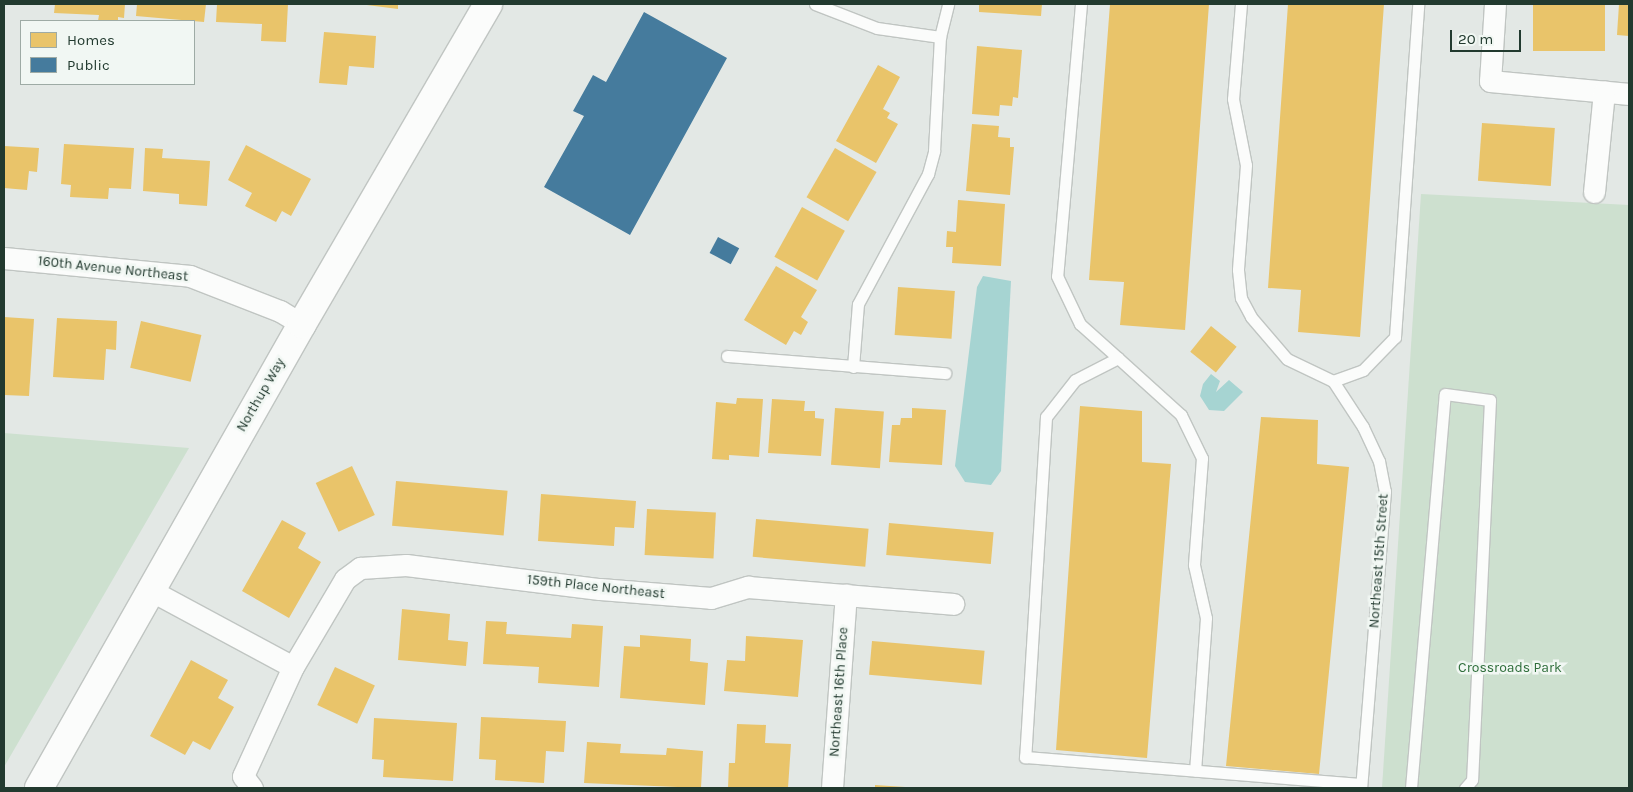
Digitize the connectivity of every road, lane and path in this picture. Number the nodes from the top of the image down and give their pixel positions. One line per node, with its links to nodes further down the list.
1 (488, 4): 13 (street, Northup Way)
2 (815, 4): 8 (lane)
3 (948, 4): 8 (lane)
4 (1081, 4): 15 (lane)
5 (1242, 4): 18 (lane)
6 (1418, 4): 18 (lane)
7 (1495, 4): 9 (street)
8 (940, 37): 16 (lane)
9 (1604, 91): 10 (street); 11 (street)
10 (1629, 94)
11 (1594, 192)
12 (4, 258): 13 (street, 160th Avenue Northeast)
13 (302, 324): 19 (street, Northup Way)
14 (727, 356): 16 (lane)
15 (1118, 358): 23 (lane); 23 (lane)
16 (853, 367): 17 (lane)
17 (944, 374)
18 (1334, 381): 24 (lane, Northeast 15th Street)
19 (150, 590): 22 (street); 25 (street, Northup Way)
20 (846, 595): 21 (street, 159th Place Northeast); 22 (street, 159th Place Northeast); 27 (street, Northeast 16th Place)
21 (952, 604)
22 (293, 667): 26 (street, 159th Place Northeast)
23 (1196, 771): 24 (lane)
24 (1361, 786)
25 (39, 788)
26 (252, 788)
27 (832, 788)
28 (1411, 788): 29 (lane)
29 (1465, 788)

